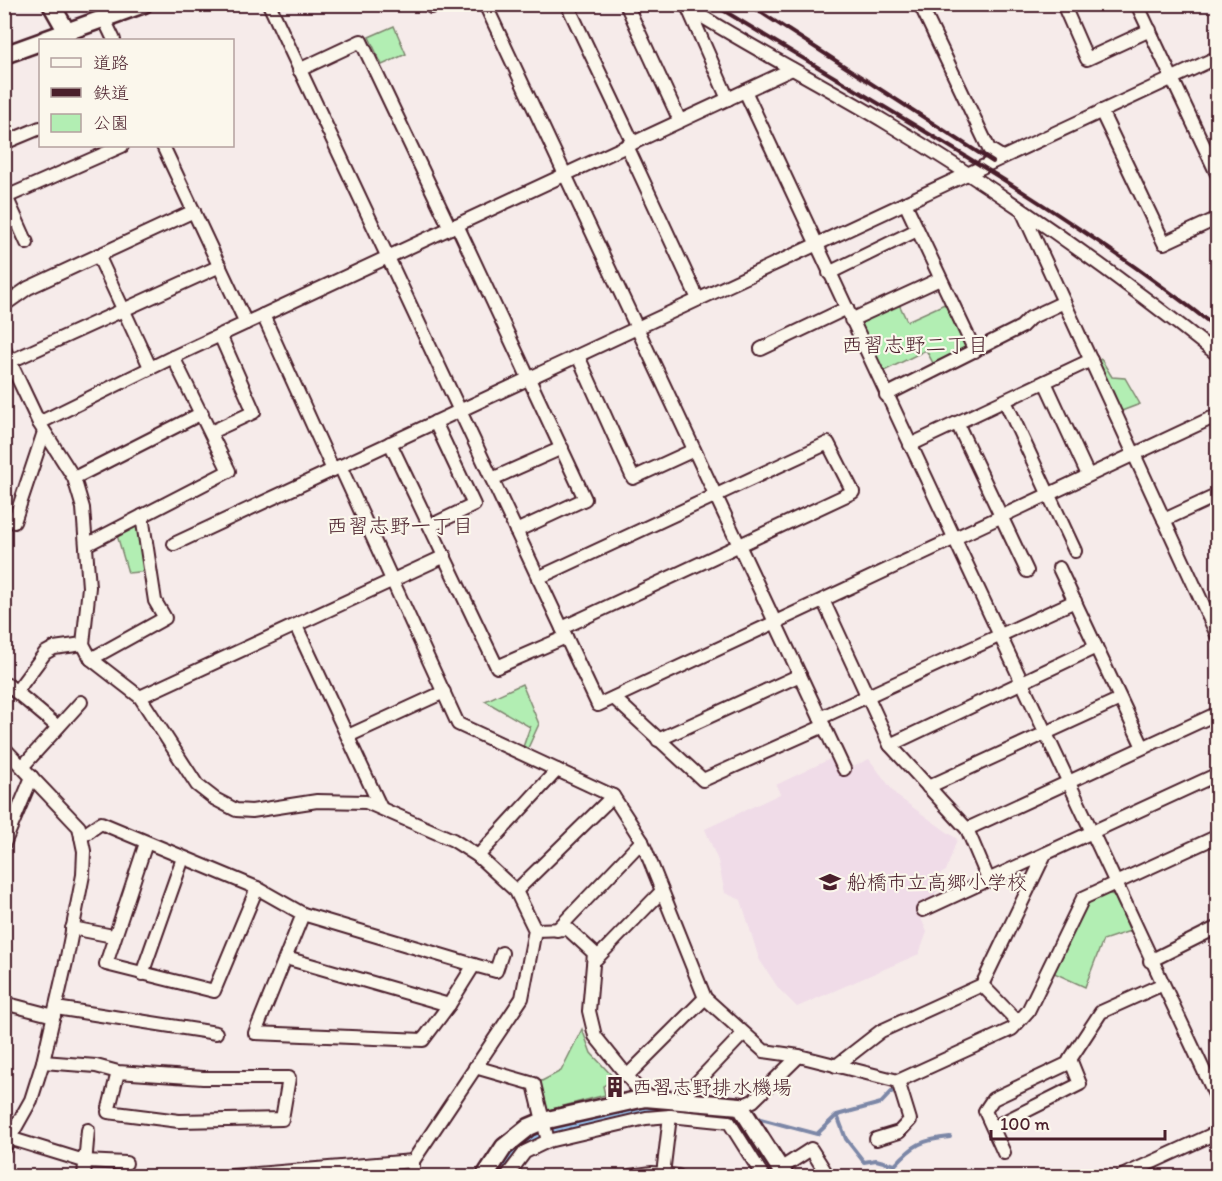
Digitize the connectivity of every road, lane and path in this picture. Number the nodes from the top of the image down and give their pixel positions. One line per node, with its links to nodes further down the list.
1 (51, 4): 13 (street)
2 (144, 4): 11 (street)
3 (269, 4): 20 (street)
4 (485, 4): 34 (street)
5 (567, 4): 28 (street)
6 (626, 4): 25 (street)
7 (920, 4): 32 (street)
8 (1063, 4): 12 (street)
9 (1137, 4): 12 (street)
10 (685, 6): 19 (street); 23 (street)
11 (106, 23): 13 (street); 15 (street)
12 (1149, 30): 21 (street)
13 (67, 32): 14 (street)
14 (48, 39)
15 (114, 39)
16 (39, 42): 17 (street)
17 (4, 55)
18 (1218, 57): 21 (street)
19 (792, 69): 22 (street); 33 (street)
20 (299, 70): 41 (street); 46 (street)
21 (1173, 78): 24 (street); 31 (street)
22 (746, 91): 23 (street); 44 (street)
23 (728, 99): 25 (street)
24 (1101, 111): 32 (street); 40 (street)
25 (680, 121): 28 (street)
26 (39, 128): 27 (street)
27 (4, 143)
28 (630, 144): 34 (street); 50 (street)
29 (120, 147): 36 (street)
30 (163, 147): 38 (street)
31 (1213, 154): 35 (street)
32 (1002, 157): 33 (street)
33 (967, 174): 37 (street); 39 (street)
34 (565, 175): 41 (street); 57 (street)
35 (1218, 176)
36 (5, 196): 43 (street)
37 (905, 203): 42 (street); 44 (street)
38 (194, 211): 45 (street); 47 (street)
39 (1024, 213): 51 (street); 62 (street)
40 (1218, 218)
41 (454, 226): 46 (street); 68 (street)
42 (917, 230): 48 (street); 49 (street)
43 (27, 243)
44 (816, 245): 48 (street); 50 (street)
45 (98, 255): 52 (street); 53 (street)
46 (388, 257): 55 (street); 72 (street)
47 (220, 266): 53 (street); 56 (street)
48 (829, 273): 54 (street)
49 (940, 279): 54 (street); 61 (street)
50 (698, 299): 57 (street)
51 (1064, 302): 61 (street); 65 (street)
52 (4, 305)
53 (123, 311): 66 (street); 67 (street)
54 (849, 314): 60 (street); 70 (street)
55 (263, 315): 56 (street); 84 (street)
56 (246, 323): 58 (street)
57 (637, 328): 63 (street); 82 (street)
58 (220, 335): 64 (street); 78 (street)
59 (4, 349): 66 (street)
60 (761, 349)
61 (975, 351): 70 (street)
62 (1218, 355)
63 (578, 356): 68 (street); 82 (street)
64 (173, 357): 67 (street); 73 (street)
65 (1091, 360): 69 (street); 83 (street)
66 (11, 361): 77 (street)
67 (150, 367): 77 (street)
68 (528, 379): 72 (street); 81 (street)
69 (1045, 382): 71 (street); 85 (street)
70 (886, 395): 80 (street)
71 (1005, 401): 76 (street); 88 (street)
72 (460, 411): 75 (street); 87 (street)
73 (202, 413): 78 (street); 86 (street)
74 (1218, 415): 83 (street)
75 (435, 422): 79 (street); 95 (street)
76 (957, 423): 80 (street); 92 (street)
77 (41, 428): 86 (street); 94 (street)
78 (211, 432): 91 (street)
79 (390, 443): 84 (street); 95 (street)
80 (910, 445): 97 (street)
81 (562, 448): 87 (street); 96 (street)
82 (694, 450): 89 (street)
83 (1134, 454): 85 (street); 93 (street)
84 (337, 468): 99 (street); 106 (street)
85 (1088, 475): 88 (street)
86 (74, 478): 98 (street)
87 (492, 480): 96 (street)
88 (1048, 494): 92 (street); 101 (street)
89 (716, 495): 100 (street); 100 (street); 105 (street)
90 (1218, 495): 93 (street)
91 (142, 516): 98 (street); 116 (street)
92 (1001, 516): 97 (street); 104 (street)
93 (1164, 520): 113 (street)
94 (14, 522)
95 (430, 526): 102 (street)
96 (516, 531): 105 (street)
97 (954, 538): 107 (street); 112 (street)
98 (86, 544): 114 (street)
99 (174, 544)
100 (739, 545): 109 (street); 111 (street)
101 (1075, 551)
102 (445, 556): 106 (street); 111 (street)
103 (1059, 568): 108 (street)
104 (1027, 571)
105 (538, 578): 111 (street)
106 (393, 581): 110 (street); 120 (street)
107 (823, 600): 109 (street); 121 (street)
108 (1075, 601): 112 (street); 115 (street)
109 (775, 622): 117 (street); 123 (street)
110 (296, 626): 122 (street); 130 (street)
111 (564, 632): 123 (street)
112 (1000, 635): 118 (street); 121 (street)
113 (1218, 637)
114 (83, 644): 116 (street); 119 (street)
115 (1096, 647): 118 (street); 124 (street)
116 (91, 659): 122 (street)
117 (800, 675): 127 (street); 131 (street)
118 (1022, 682): 129 (street); 132 (street)
119 (10, 691): 128 (street)
120 (444, 692): 130 (street); 137 (street)
121 (868, 696): 127 (street); 132 (street)
122 (140, 697): 143 (street)
123 (614, 698): 131 (street)
124 (1120, 699): 129 (street); 133 (street)
125 (81, 702): 128 (street)
126 (1218, 713): 133 (street)
127 (822, 722): 131 (street); 136 (street)
128 (58, 728): 135 (street)
129 (1046, 733): 140 (street); 141 (street)
130 (348, 736): 143 (street)
131 (658, 740)
132 (890, 745): 141 (street)
133 (1143, 747): 140 (street)
134 (4, 748): 135 (street)
135 (23, 766): 139 (street)
136 (844, 769)
137 (557, 770): 142 (street); 152 (street)
138 (1218, 774): 145 (street)
139 (32, 777): 147 (street); 150 (street)
140 (1069, 783): 144 (street); 145 (street)
141 (928, 787): 144 (street)
142 (613, 796): 148 (street); 157 (street)
143 (381, 806): 152 (street)
144 (967, 829): 154 (street)
145 (1092, 832): 151 (street); 155 (street)
146 (1218, 836): 155 (street)
147 (81, 837): 149 (street); 162 (street)
148 (642, 841): 158 (street); 164 (street)
149 (146, 843): 153 (street); 165 (street)
150 (4, 844)
151 (1045, 854): 154 (street); 172 (street)
152 (478, 856): 157 (street)
153 (183, 858): 156 (street); 171 (street)
154 (989, 881): 159 (street)
155 (1115, 884): 169 (street); 178 (street)
156 (257, 888): 160 (street); 171 (street)
157 (516, 891): 163 (street)
158 (662, 891): 168 (street); 174 (street)
159 (922, 910)
160 (303, 914): 167 (street); 170 (street)
161 (1218, 927): 169 (street)
162 (72, 928): 165 (street); 177 (street)
163 (534, 930): 164 (street); 185 (street)
164 (557, 930): 168 (street)
165 (113, 936): 171 (street)
166 (502, 953): 170 (street)
167 (286, 958): 176 (street); 176 (street)
168 (596, 959): 187 (street)
169 (1150, 961): 173 (street)
170 (474, 965): 176 (street)
171 (142, 974)
172 (982, 985): 178 (street); 184 (street)
173 (1161, 985): 182 (street); 191 (street)
174 (705, 998): 180 (street); 187 (street)
175 (4, 1003): 177 (street)
176 (449, 1005)
177 (55, 1012): 179 (street); 183 (street)
178 (1018, 1022): 188 (street)
179 (216, 1033)
180 (743, 1034): 181 (street); 190 (street)
181 (799, 1056): 184 (street); 192 (street)
182 (1070, 1059): 194 (street); 194 (street)
183 (43, 1062): 186 (street); 199 (street)
184 (836, 1066): 188 (street)
185 (476, 1067): 196 (street); 202 (street)
186 (118, 1072): 186 (street)
187 (627, 1076): 189 (street)
188 (898, 1081): 198 (street)
189 (645, 1098): 190 (street); 196 (street)
190 (681, 1099): 192 (street)
191 (1218, 1101)
192 (740, 1106): 205 (street)
193 (670, 1116): 196 (street); 207 (street); 215 (street)
194 (994, 1127): 200 (street)
195 (88, 1130): 201 (street)
196 (545, 1131): 211 (street); 212 (street)
197 (1218, 1132): 217 (street)
198 (876, 1138)
199 (7, 1143): 201 (street)
200 (1004, 1153)
201 (84, 1161): 203 (street); 208 (street)
202 (413, 1161): 204 (street); 210 (street)
203 (126, 1163)
204 (351, 1172): 206 (street)
205 (782, 1173): 216 (street)
206 (290, 1174): 209 (street)
207 (663, 1174): 213 (street); 214 (street)
208 (84, 1176)
209 (232, 1176)
210 (413, 1176)
211 (485, 1176)
212 (507, 1176)
213 (630, 1176)
214 (678, 1176)
215 (763, 1176)
216 (828, 1176)
217 (1122, 1176)

